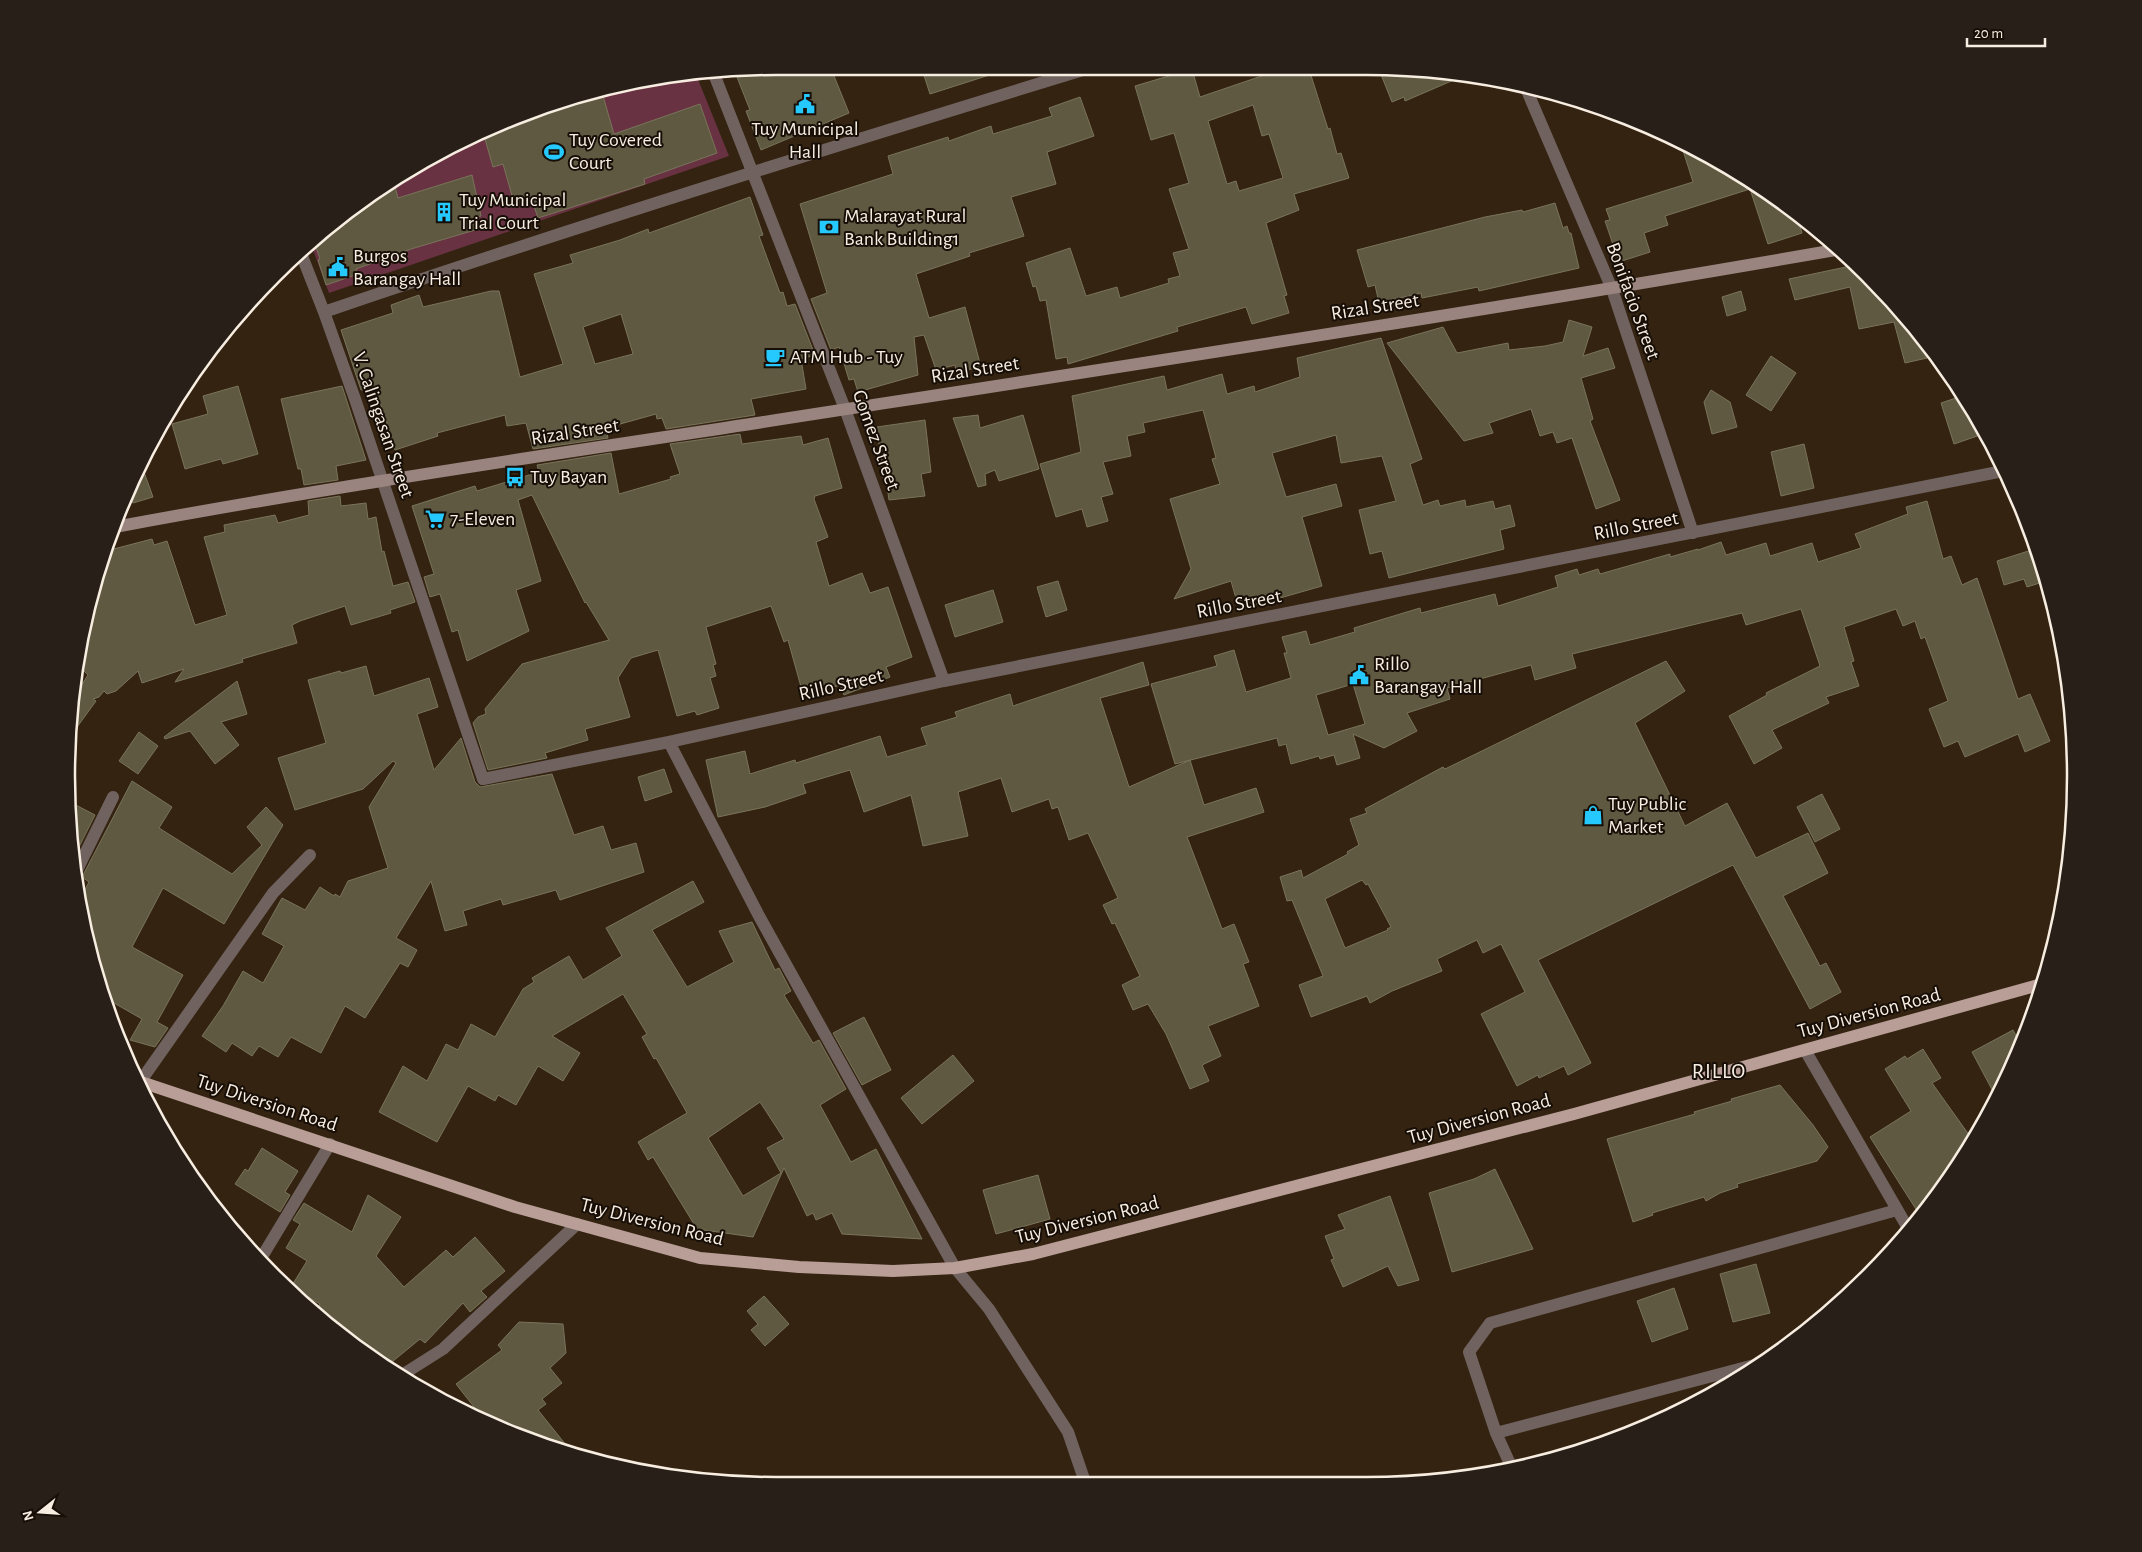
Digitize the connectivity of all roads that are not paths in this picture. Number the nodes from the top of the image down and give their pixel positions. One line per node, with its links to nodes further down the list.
1 (1067, 75): 4 (street)
2 (716, 78): 4 (street, Gomez Street)
3 (1529, 94): 7 (street, Bonifacio Street)
4 (753, 171): 8 (street); 9 (street, Gomez Street)
5 (1830, 251): 7 (main road, Rizal Street)
6 (303, 259): 8 (street, V. Calingasan Street)
7 (1612, 289): 9 (main road, Rizal Street); 13 (street, Bonifacio Street)
8 (324, 312): 11 (street, V. Calingasan Street)
9 (845, 409): 11 (main road, Rizal Street); 14 (street, Gomez Street)
10 (1998, 472): 13 (street, Rillo Street)
11 (383, 480): 12 (main road, Rizal Street); 16 (street, V. Calingasan Street)
12 (121, 526)
13 (1693, 533): 14 (street, Rillo Street)
14 (944, 681): 15 (street, Rillo Street)
15 (669, 742): 16 (street, Rillo Street); 29 (street)
16 (483, 779)
17 (113, 797): 19 (street)
18 (310, 855): 22 (street)
19 (81, 863)
20 (2034, 986): 21 (main road, Tuy Diversion Road)
21 (1805, 1050): 25 (street); 29 (main road, Tuy Diversion Road)
22 (143, 1077)
23 (146, 1084): 24 (main road, Tuy Diversion Road)
24 (330, 1144): 27 (main road, Tuy Diversion Road); 28 (street)
25 (1897, 1210): 26 (street); 32 (street)
26 (1905, 1223)
27 (577, 1224): 29 (main road, Tuy Diversion Road); 31 (street)
28 (264, 1254)
29 (955, 1268): 34 (street)
30 (1739, 1369): 32 (street)
31 (407, 1372)
32 (1496, 1433): 33 (street)
33 (1509, 1462)
34 (1083, 1477)

